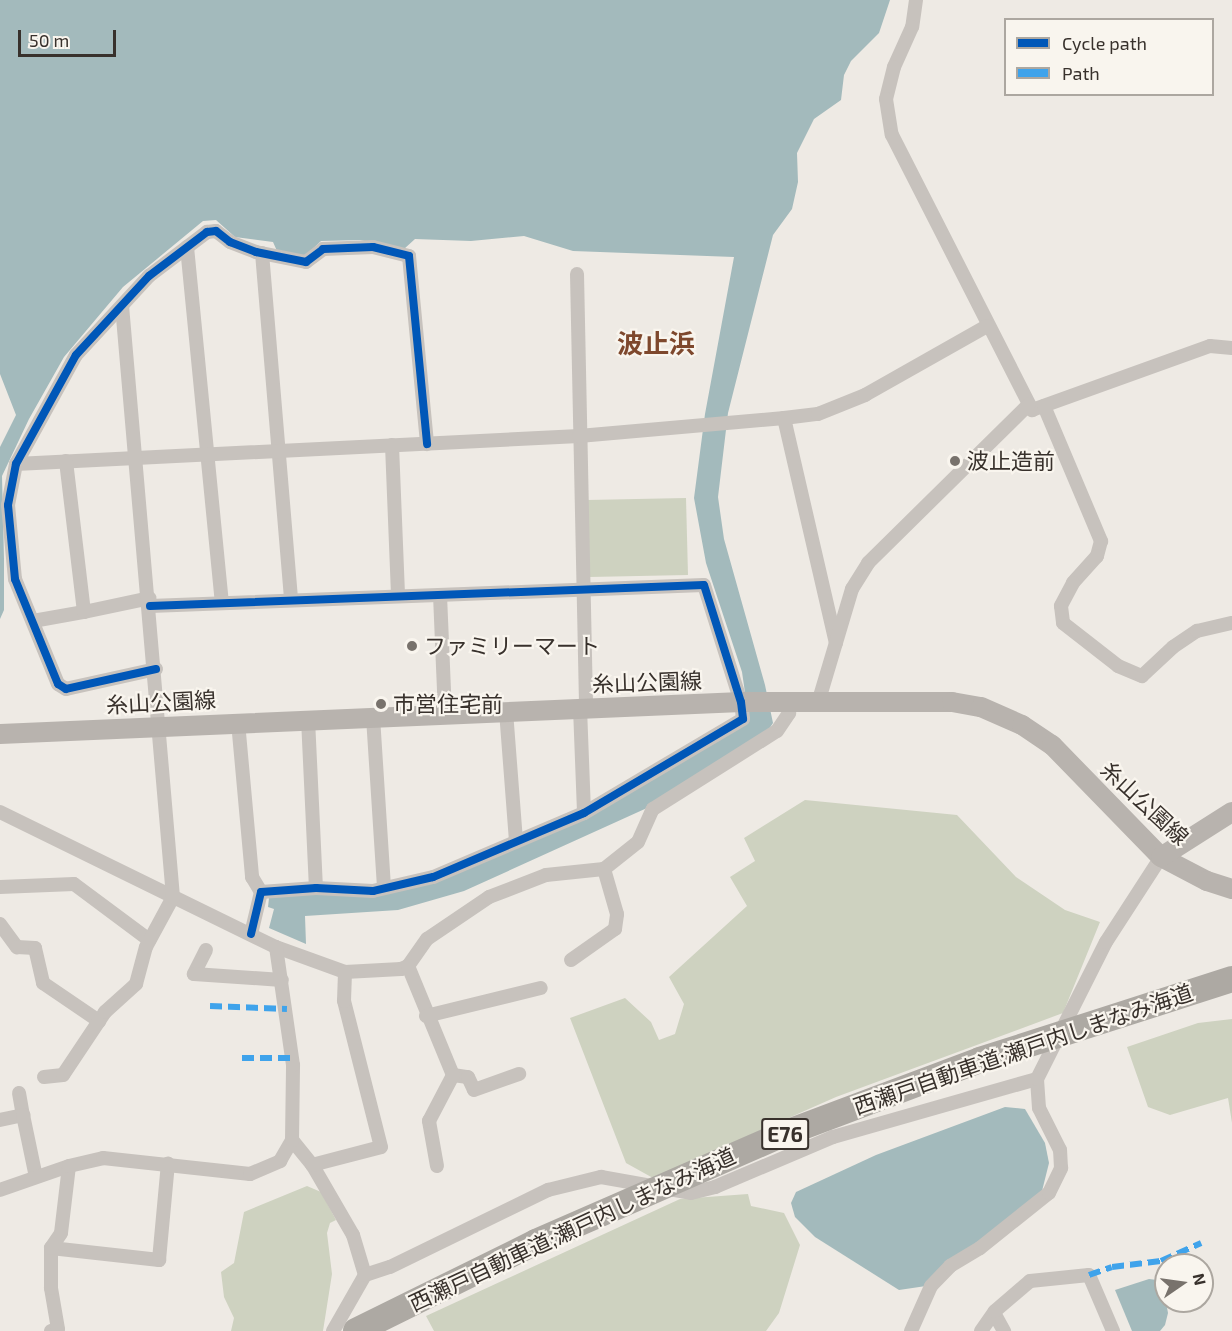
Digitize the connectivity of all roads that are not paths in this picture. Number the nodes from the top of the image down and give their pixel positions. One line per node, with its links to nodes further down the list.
1 (915, 0): 6 (street)
2 (187, 247): 3 (street); 5 (street); 15 (street)
3 (262, 253): 12 (street); 14 (street)
4 (577, 274): 11 (street)
5 (122, 306): 16 (street); 18 (street)
6 (987, 326): 8 (street); 10 (street)
7 (1232, 348): 9 (street)
8 (1029, 404): 9 (street); 30 (street)
9 (1044, 406): 29 (street)
10 (784, 418): 11 (street); 30 (street)
11 (579, 436): 12 (street); 21 (street)
12 (427, 444): 13 (street)
13 (392, 445): 14 (street); 23 (street)
14 (279, 449): 15 (street); 24 (street)
15 (207, 454): 16 (street); 26 (street)
16 (136, 459): 17 (street); 25 (street)
17 (66, 461): 18 (street); 27 (street)
18 (16, 464): 20 (street)
19 (0, 579): 20 (street)
20 (15, 579): 28 (street)
21 (583, 591): 22 (street); 32 (street); 35 (street)
22 (440, 595): 23 (street); 37 (street)
23 (398, 596): 24 (street)
24 (291, 598): 26 (street)
25 (150, 602): 26 (street); 27 (street); 31 (street)
26 (222, 602)
27 (84, 612): 28 (street)
28 (33, 621): 31 (street)
29 (1232, 623)
30 (836, 643): 33 (street)
31 (156, 669): 41 (street)
32 (741, 702): 34 (main road, 糸山公園線); 35 (main road, 糸山公園線); 45 (street)
33 (818, 703): 34 (main road, 糸山公園線); 47 (main road, 糸山公園線)
34 (789, 704): 48 (street)
35 (583, 708): 36 (main road, 糸山公園線); 45 (street)
36 (506, 711): 37 (main road, 糸山公園線); 46 (street)
37 (445, 714): 38 (main road, 糸山公園線)
38 (373, 717): 39 (main road, 糸山公園線); 51 (street)
39 (308, 719): 40 (main road, 糸山公園線); 50 (street)
40 (238, 722): 41 (main road, 糸山公園線); 53 (street)
41 (161, 726): 42 (main road, 糸山公園線); 54 (street)
42 (0, 734)
43 (0, 812): 54 (street)
44 (1232, 812): 47 (main road)
45 (584, 813): 46 (street)
46 (516, 842): 51 (street)
47 (1161, 857): 52 (main road, 糸山公園線); 71 (street)
48 (604, 869): 60 (street); 61 (street)
49 (0, 887): 57 (street)
50 (316, 888): 51 (street); 53 (street)
51 (384, 888)
52 (1232, 889)
53 (261, 892): 56 (street)
54 (173, 897): 56 (street); 57 (street)
55 (0, 924): 67 (street)
56 (251, 934): 58 (street)
57 (149, 940): 67 (street)
58 (276, 947): 62 (street); 64 (street)
59 (206, 950): 64 (street)
60 (571, 960)
61 (408, 966): 62 (street); 66 (street)
62 (345, 972): 77 (street)
63 (1232, 979): 87 (highway, 西瀬戸自動車道;瀬戸内しまなみ海道 / E76, bridge)
64 (282, 980): 75 (street)
65 (541, 988): 66 (street)
66 (426, 1016): 69 (street)
67 (99, 1021): 70 (street)
68 (519, 1074): 69 (street)
69 (453, 1075): 79 (street)
70 (44, 1077)
71 (1037, 1079): 83 (street); 88 (street)
72 (19, 1093): 73 (street)
73 (23, 1115): 74 (street); 80 (street)
74 (0, 1120)
75 (292, 1140): 76 (street); 77 (street)
76 (168, 1163): 78 (street); 82 (street)
77 (312, 1164): 83 (street)
78 (69, 1166): 80 (street); 82 (street)
79 (437, 1166)
80 (36, 1177): 81 (street)
81 (0, 1190)
82 (51, 1248): 85 (street)
83 (365, 1275): 86 (street)
84 (994, 1313): 89 (street); 90 (street); 91 (street)
85 (51, 1331)
86 (333, 1331)
87 (356, 1331)
88 (911, 1331)
89 (981, 1331)
90 (1004, 1331)
91 (1113, 1331)

